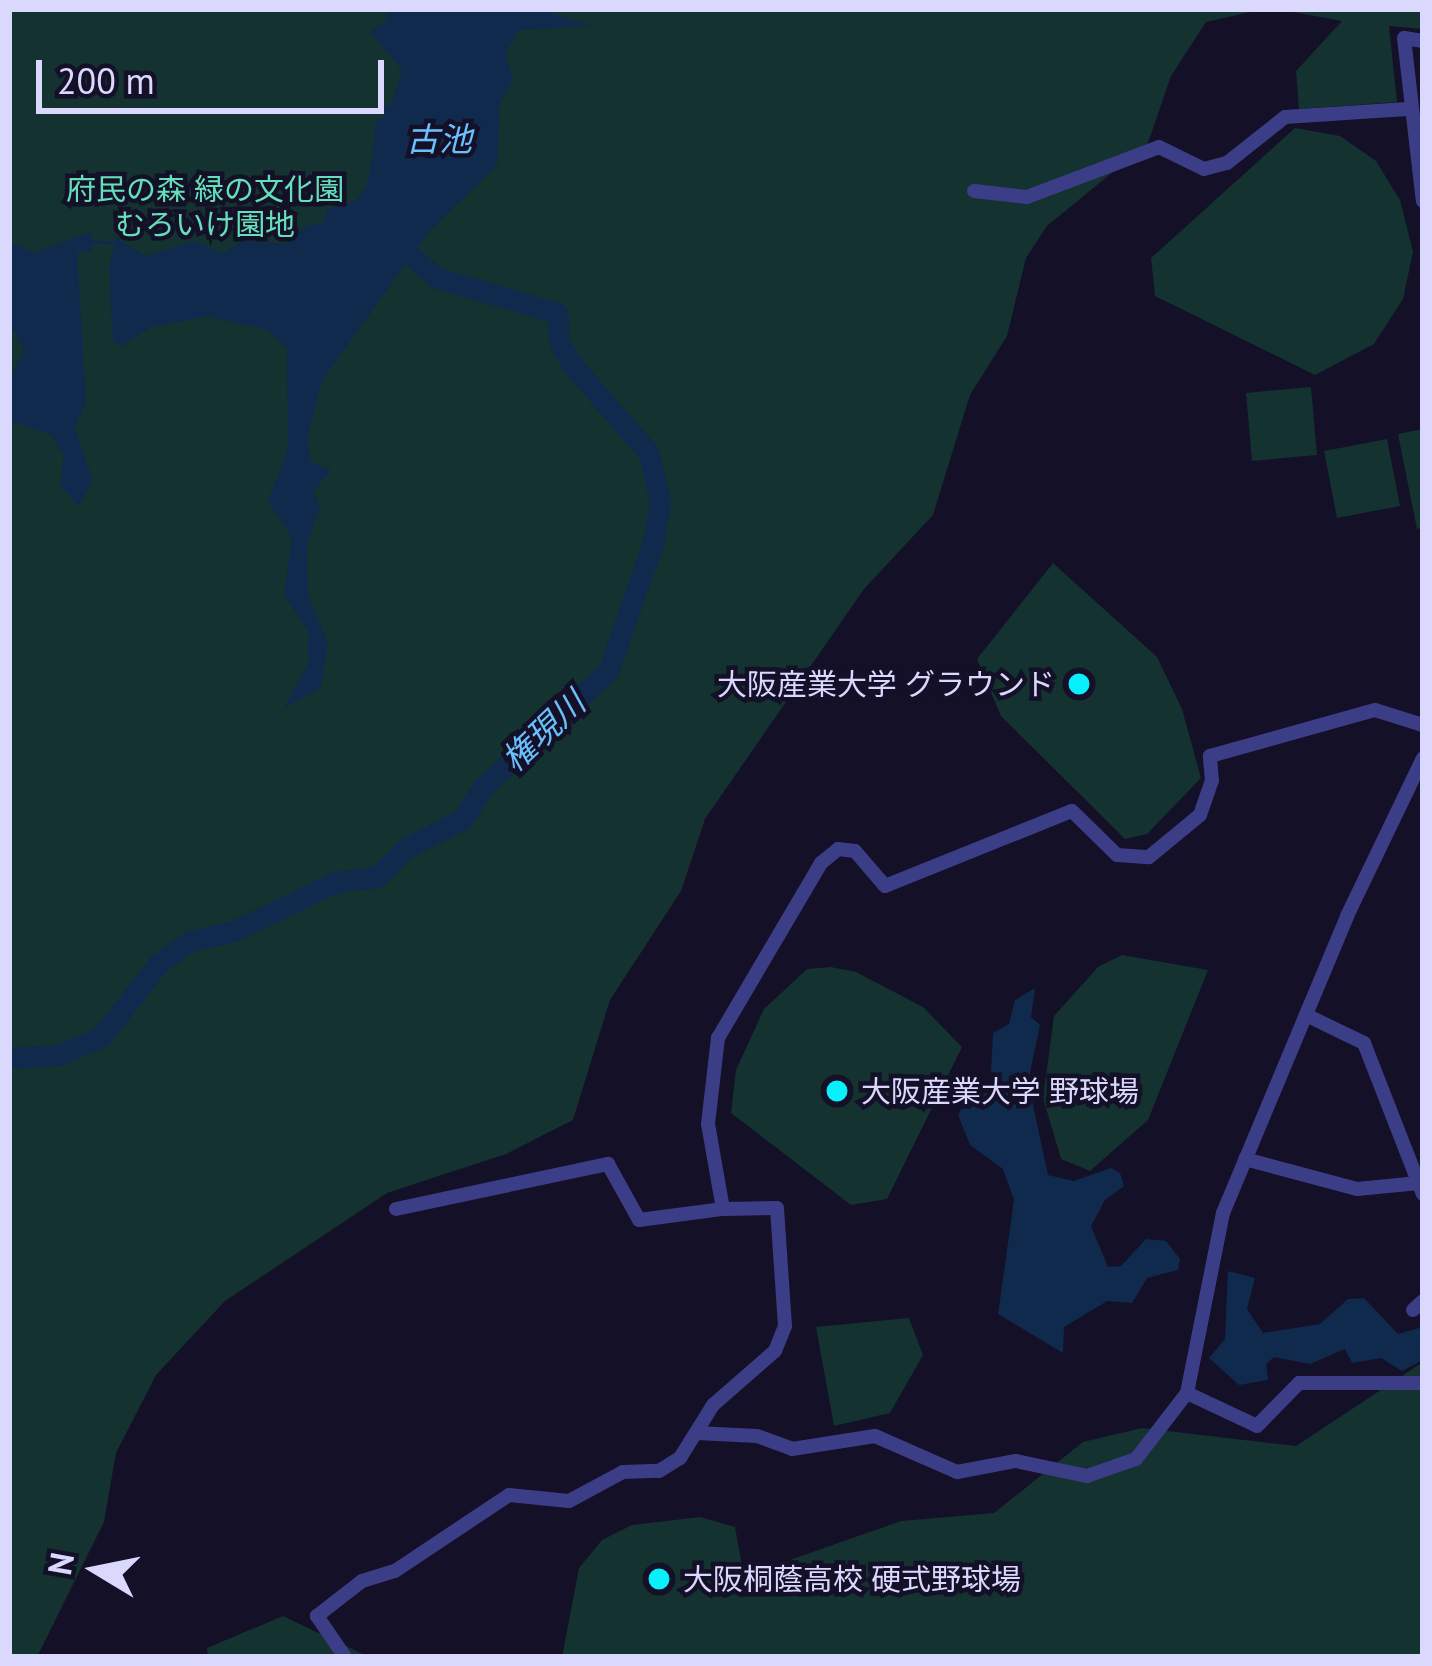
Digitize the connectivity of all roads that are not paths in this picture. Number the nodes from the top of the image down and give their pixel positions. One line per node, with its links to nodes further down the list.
1 (1423, 41): 2 (street)
2 (1407, 109): 3 (street); 4 (street)
3 (974, 191)
4 (1423, 201)
5 (1423, 725): 11 (street)
6 (1423, 758): 7 (street)
7 (1306, 1015): 8 (street); 9 (street)
8 (1245, 1159): 9 (street); 13 (street)
9 (1421, 1189)
10 (396, 1208): 11 (street)
11 (723, 1209): 14 (street)
12 (1423, 1383): 13 (street)
13 (1187, 1393): 14 (street)
14 (696, 1433): 15 (street)
15 (345, 1657)

